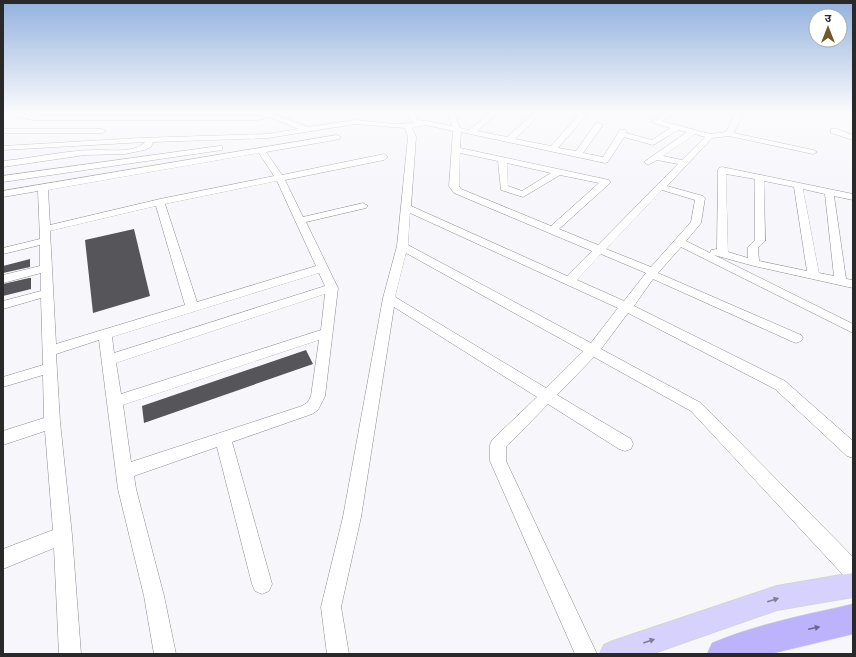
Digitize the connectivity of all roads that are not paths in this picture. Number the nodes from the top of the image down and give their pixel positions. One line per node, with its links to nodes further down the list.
1 (100, 143): 14 (street)
2 (148, 143): 25 (street)
3 (236, 143): 29 (street)
4 (304, 143): 16 (street)
5 (412, 143): 38 (street)
6 (456, 143): 17 (street)
7 (522, 143): 15 (street)
8 (559, 143): 15 (street)
9 (586, 143): 19 (street)
10 (616, 143): 19 (street)
11 (677, 143): 21 (street)
12 (704, 143): 24 (street)
13 (769, 143): 18 (street)
14 (3, 148)
15 (553, 149): 19 (street)
16 (261, 150): 27 (street); 32 (street)
17 (456, 150): 22 (street); 40 (street)
18 (813, 152)
19 (578, 154)
20 (384, 157): 27 (street)
21 (656, 157): 23 (street); 24 (street)
22 (502, 160): 26 (street); 26 (street)
23 (648, 162)
24 (684, 163): 31 (street)
25 (3, 164)
26 (559, 172): 40 (street)
27 (279, 177): 36 (street); 39 (street)
28 (759, 178): 30 (street); 46 (street); 47 (street)
29 (3, 179)
30 (798, 186): 33 (street); 51 (street)
31 (661, 187): 42 (street); 44 (street)
32 (43, 188): 34 (street); 41 (street)
33 (829, 192): 35 (street); 54 (street)
34 (3, 194)
35 (853, 197)
36 (160, 202): 41 (street); 60 (street)
37 (363, 206): 39 (street)
38 (406, 207): 43 (street); 53 (street)
39 (301, 220): 49 (street)
40 (551, 231): 44 (street)
41 (45, 235): 45 (street); 48 (street)
42 (679, 242): 46 (street); 50 (street); 62 (street)
43 (402, 246): 58 (street); 66 (street)
44 (600, 250): 50 (street); 53 (street)
45 (3, 251)
46 (723, 255): 47 (street)
47 (754, 263): 51 (street)
48 (46, 268): 52 (street); 57 (street)
49 (322, 268): 56 (street); 60 (street)
50 (652, 273): 61 (street); 65 (street)
51 (814, 276): 54 (street)
52 (3, 279)
53 (569, 281): 61 (street)
54 (841, 282): 55 (street)
55 (853, 284)
56 (332, 288): 63 (street); 68 (street)
57 (47, 293): 59 (street); 67 (street)
58 (389, 298): 71 (street); 87 (street)
59 (3, 305)
60 (192, 307): 64 (street)
61 (626, 307): 66 (street); 77 (street)
62 (853, 329)
63 (327, 333): 72 (street); 75 (street)
64 (105, 335): 67 (street); 68 (street)
65 (796, 338)
66 (593, 350): 71 (street); 81 (street)
67 (49, 351): 69 (street)
68 (109, 360): 72 (street)
69 (50, 368): 70 (street); 73 (street)
70 (3, 382)
71 (547, 395): 76 (street); 88 (street)
72 (115, 402): 78 (street)
73 (52, 422): 74 (street); 79 (street)
74 (3, 438)
75 (223, 439): 78 (street); 82 (street)
76 (625, 444)
77 (853, 452)
78 (124, 472): 86 (street)
79 (62, 535): 80 (street); 85 (street)
80 (3, 559)
81 (853, 571)
82 (262, 584)
83 (853, 585): 89 (main road, one-way to 83)
84 (853, 620): 90 (highway, one-way to 84)
85 (70, 654)
86 (165, 654)
87 (338, 654)
88 (586, 654)
89 (613, 654)
90 (723, 654)

